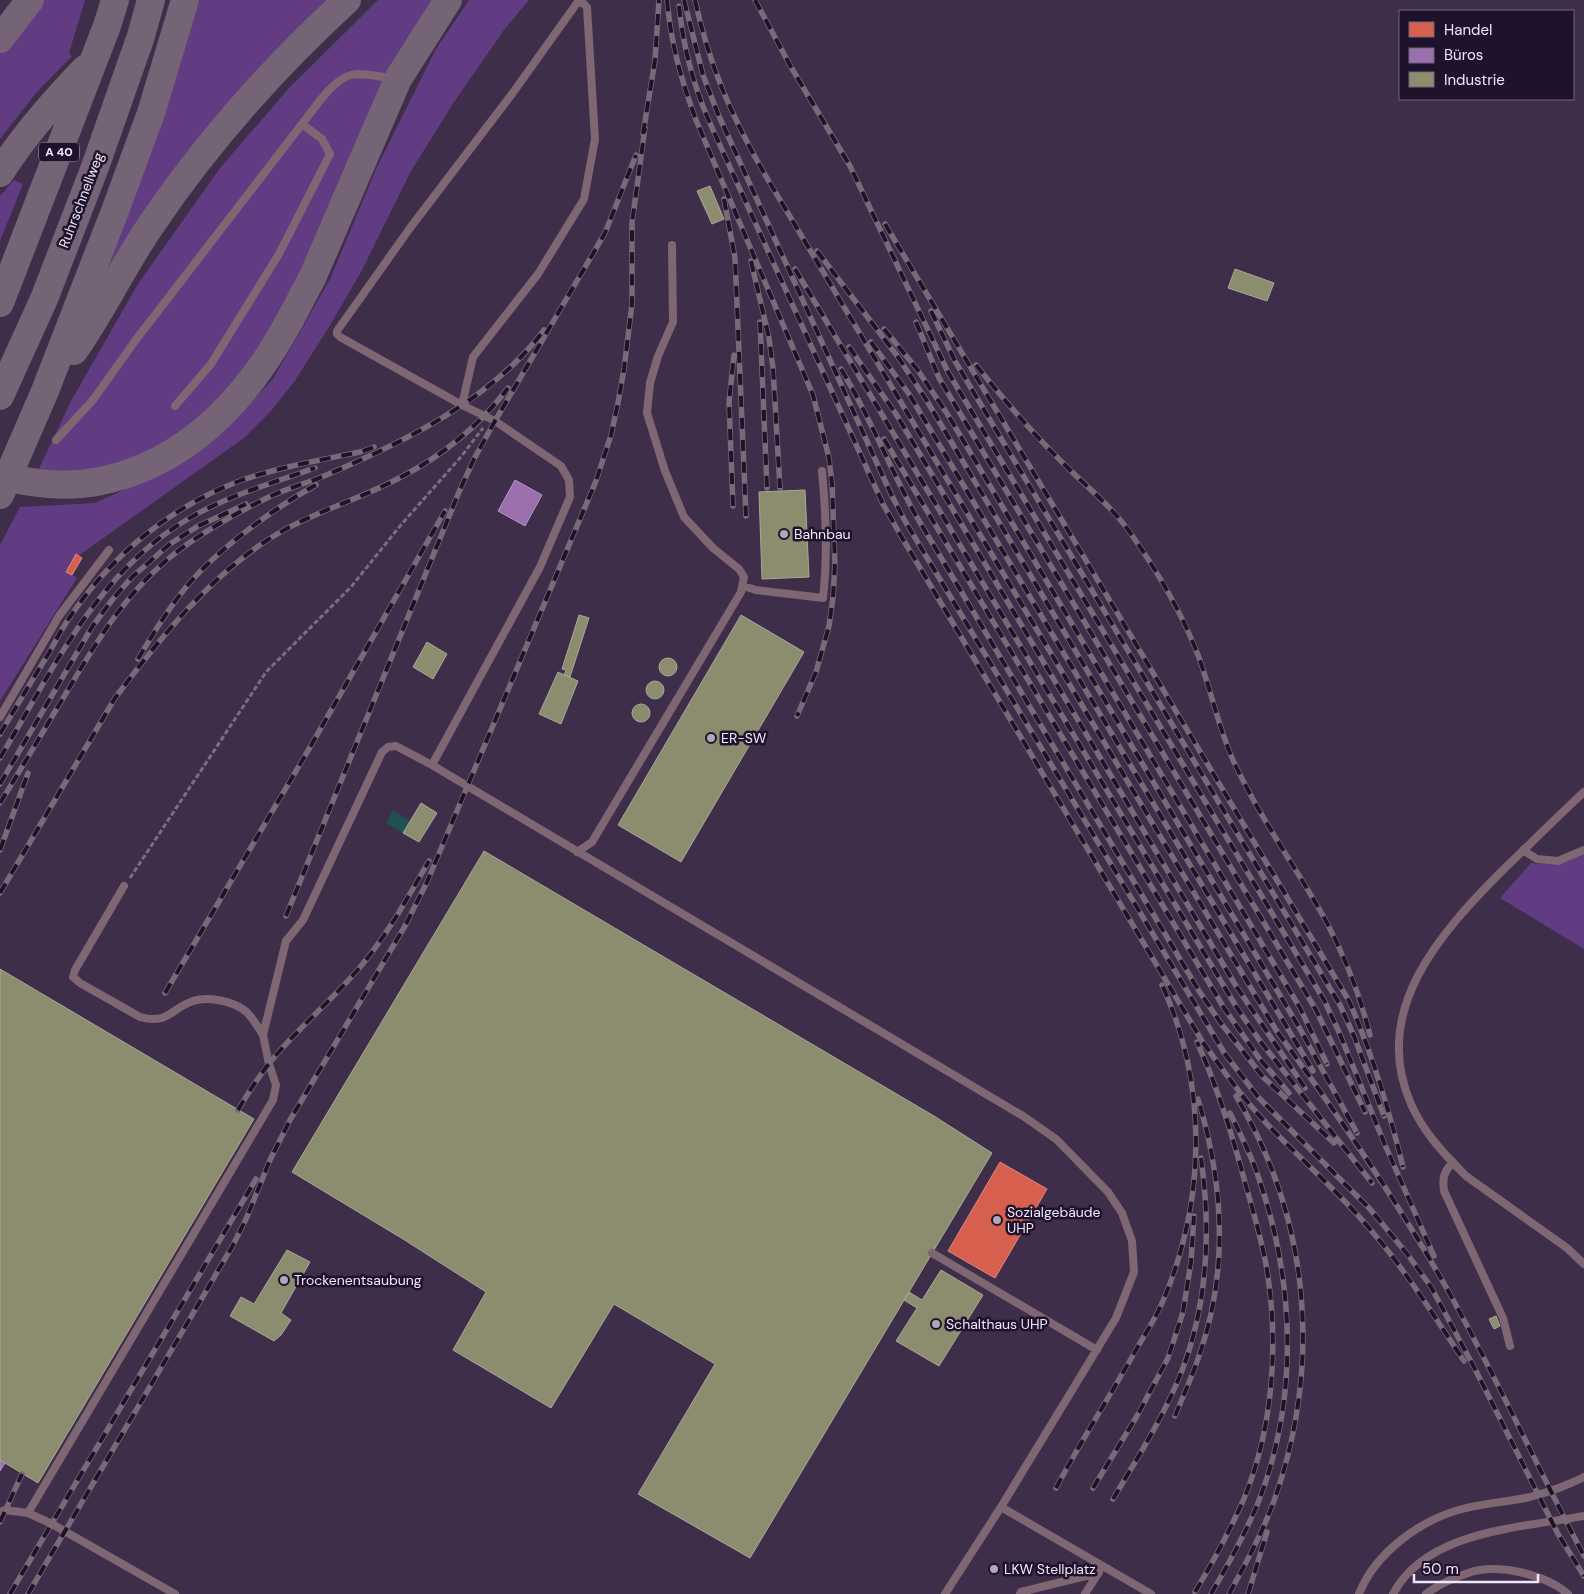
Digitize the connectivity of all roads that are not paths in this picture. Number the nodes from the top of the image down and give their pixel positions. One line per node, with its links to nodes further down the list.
1 (30, 0): 8 (highway)
2 (115, 0): 13 (highway, A 40)
3 (151, 0): 15 (highway, Ruhrschnellweg / A 40)
4 (166, 0): 11 (highway)
5 (185, 0): 14 (highway)
6 (347, 0): 14 (highway)
7 (448, 0): 9 (highway)
8 (0, 39)
9 (398, 79): 10 (lane); 20 (highway)
10 (302, 124): 16 (lane); 18 (lane)
11 (0, 172)
12 (672, 245): 23 (lane)
13 (0, 303)
14 (46, 391): 21 (highway)
15 (0, 396)
16 (175, 406)
17 (462, 406): 17 (lane); 25 (lane)
18 (56, 440)
19 (822, 470): 23 (lane)
20 (0, 475)
21 (0, 495)
22 (108, 550): 24 (lane)
23 (743, 586): 29 (lane)
24 (0, 717)
25 (432, 765): 29 (lane); 31 (lane)
26 (1584, 792): 27 (lane)
27 (1523, 850): 28 (lane); 32 (lane)
28 (1584, 850)
29 (577, 852): 36 (lane)
30 (124, 886): 31 (lane)
31 (263, 1035): 40 (lane)
32 (1452, 1162): 34 (lane); 35 (lane)
33 (932, 1253): 36 (lane)
34 (1584, 1264)
35 (1510, 1346)
36 (1096, 1350): 38 (lane)
37 (1584, 1477): 49 (lane)
38 (1001, 1507): 42 (lane); 45 (lane)
39 (0, 1512): 40 (lane)
40 (28, 1513): 44 (lane)
41 (1584, 1516): 50 (lane)
42 (1101, 1570): 46 (lane); 47 (lane); 48 (lane)
43 (1438, 1586): 51 (lane); 52 (lane); 53 (lane)
44 (175, 1594)
45 (945, 1594)
46 (1020, 1594)
47 (1085, 1594)
48 (1151, 1594)
49 (1359, 1594)
50 (1393, 1594)
51 (1426, 1594)
52 (1431, 1594)
53 (1568, 1594)

